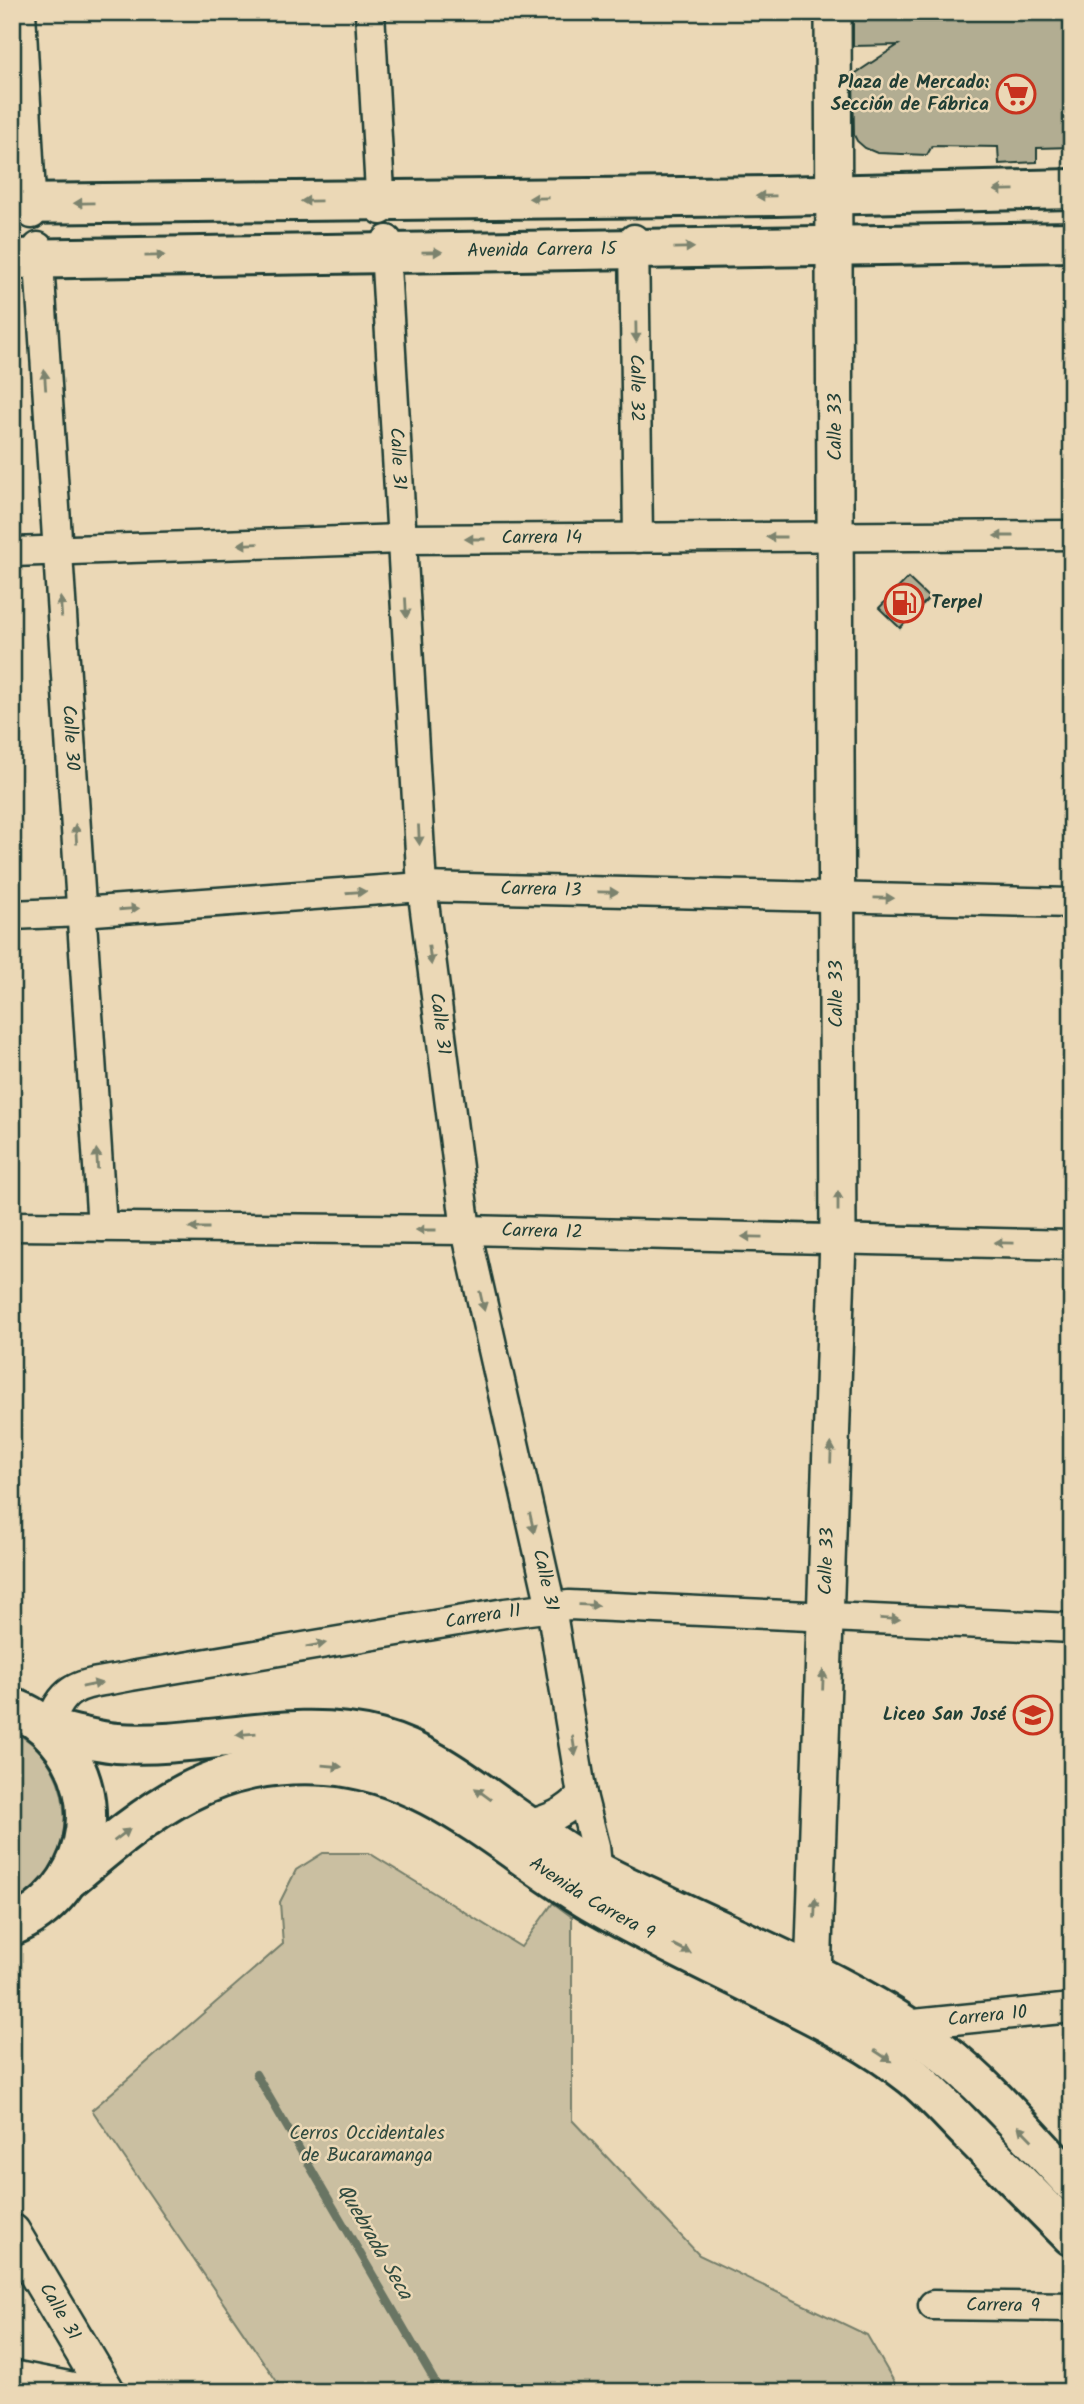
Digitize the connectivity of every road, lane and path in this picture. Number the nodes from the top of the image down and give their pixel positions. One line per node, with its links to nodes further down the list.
1 (21, 12): 7 (street)
2 (370, 12): 6 (street)
3 (833, 12): 5 (street, Calle 33)
4 (1072, 189): 5 (main road, one-way to 5)
5 (835, 194): 6 (main road, one-way to 6); 11 (street, Calle 33)
6 (381, 205): 7 (main road, one-way to 7)
7 (25, 207)
8 (1072, 242): 11 (main road, Avenida Carrera 15)
9 (634, 244): 10 (main road, Avenida Carrera 15, one-way to 9); 11 (main road, Avenida Carrera 15, one-way to 11); 15 (street, Calle 32, one-way to 15)
10 (387, 246): 12 (main road, Avenida Carrera 15, one-way to 10); 16 (street, Calle 31)
11 (835, 246): 14 (street, Calle 33)
12 (29, 255): 17 (street, Calle 30, one-way to 12)
13 (1072, 535): 14 (street, Carrera 14, one-way to 14)
14 (836, 537): 15 (street, Carrera 14, one-way to 15); 20 (street, Calle 33)
15 (638, 538): 16 (street, Carrera 14, one-way to 16)
16 (402, 540): 17 (street, Carrera 14, one-way to 17); 19 (street, Calle 31, one-way to 19)
17 (57, 550): 18 (street, Carrera 14); 22 (street, Calle 30, one-way to 17)
18 (12, 552)
19 (422, 887): 20 (street, Carrera 13, one-way to 20); 22 (street, Carrera 13, one-way to 19); 26 (street, Calle 31, one-way to 26)
20 (837, 897): 21 (street, Carrera 13, one-way to 21); 27 (street, Calle 33, one-way to 20)
21 (1072, 903)
22 (81, 912): 23 (street, Carrera 13); 25 (street, Calle 30, one-way to 22)
23 (12, 915)
24 (12, 1226): 25 (street, Carrera 12)
25 (102, 1227): 26 (street, Carrera 12, one-way to 25)
26 (466, 1230): 27 (street, Carrera 12, one-way to 26); 29 (street, Calle 31, one-way to 29)
27 (838, 1239): 28 (street, Carrera 12, one-way to 27); 30 (street, Calle 33, one-way to 27)
28 (1072, 1245)
29 (551, 1606): 30 (street, Carrera 11, one-way to 30); 33 (street, Carrera 11, one-way to 29); 34 (street, Calle 31, one-way to 34)
30 (825, 1616): 31 (street, Carrera 11, one-way to 31); 39 (street, Calle 33, one-way to 30)
31 (1072, 1628)
32 (12, 1708): 33 (main road)
33 (49, 1729): 35 (main road, Avenida Carrera 9, one-way to 33); 36 (main road)
34 (582, 1795): 35 (street); 37 (street, Calle 31)
35 (527, 1825): 37 (main road, Avenida Carrera 9)
36 (70, 1878): 37 (main road, Avenida Carrera 9, one-way to 37); 38 (main road)
37 (599, 1890): 39 (main road, Avenida Carrera 9); 44 (main road, Avenida Carrera 9, one-way to 44)
38 (18, 1926)
39 (813, 1976): 41 (main road, Avenida Carrera 9)
40 (1072, 2008): 41 (street, Carrera 10)
41 (904, 2025): 42 (main road, Avenida Carrera 9, one-way to 41)
42 (1072, 2182)
43 (12, 2232): 49 (street, Calle 31)
44 (1072, 2235)
45 (933, 2305): 46 (street, Carrera 9)
46 (1072, 2307)
47 (12, 2375): 48 (street)
48 (99, 2392)
49 (107, 2392)

